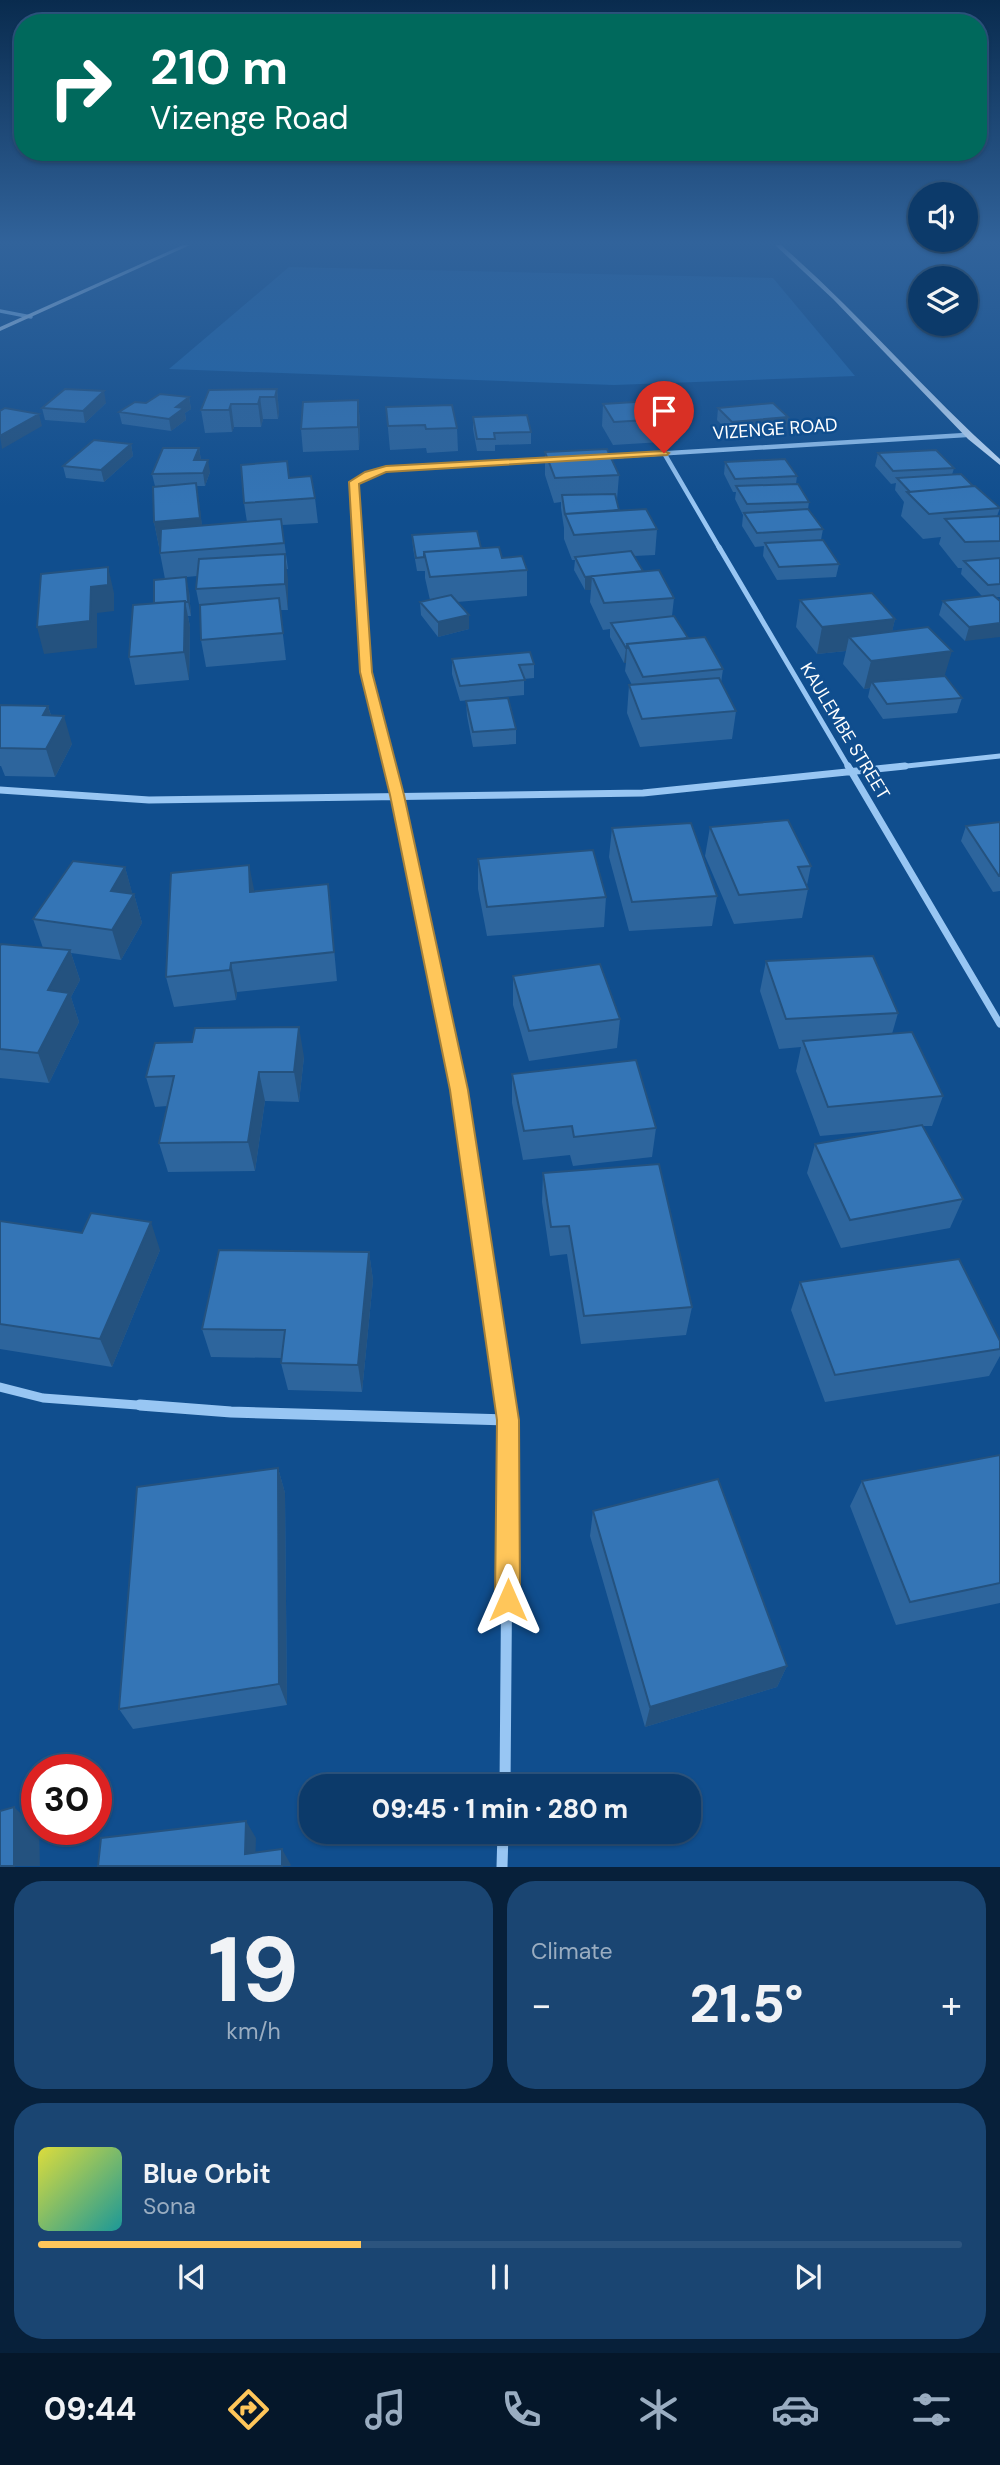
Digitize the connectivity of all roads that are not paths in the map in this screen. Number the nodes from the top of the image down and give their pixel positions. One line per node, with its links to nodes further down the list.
1 (868, 332): 2 (street)
2 (967, 435): 3 (street, VIZENGE ROAD); 6 (street)
3 (664, 453): 4 (street, VIZENGE ROAD); 8 (street, KAULEMBE STREET)
4 (595, 457)
5 (567, 459): 10 (street)
6 (1000, 463)
7 (1000, 756): 8 (street)
8 (852, 772): 10 (street); 11 (street, KAULEMBE STREET)
9 (0, 790): 10 (street)
10 (397, 795): 13 (street)
11 (1000, 1024)
12 (0, 1387): 13 (street)
13 (508, 1420): 14 (street)
14 (505, 1774)
15 (503, 1844): 16 (street)
16 (502, 1867)

